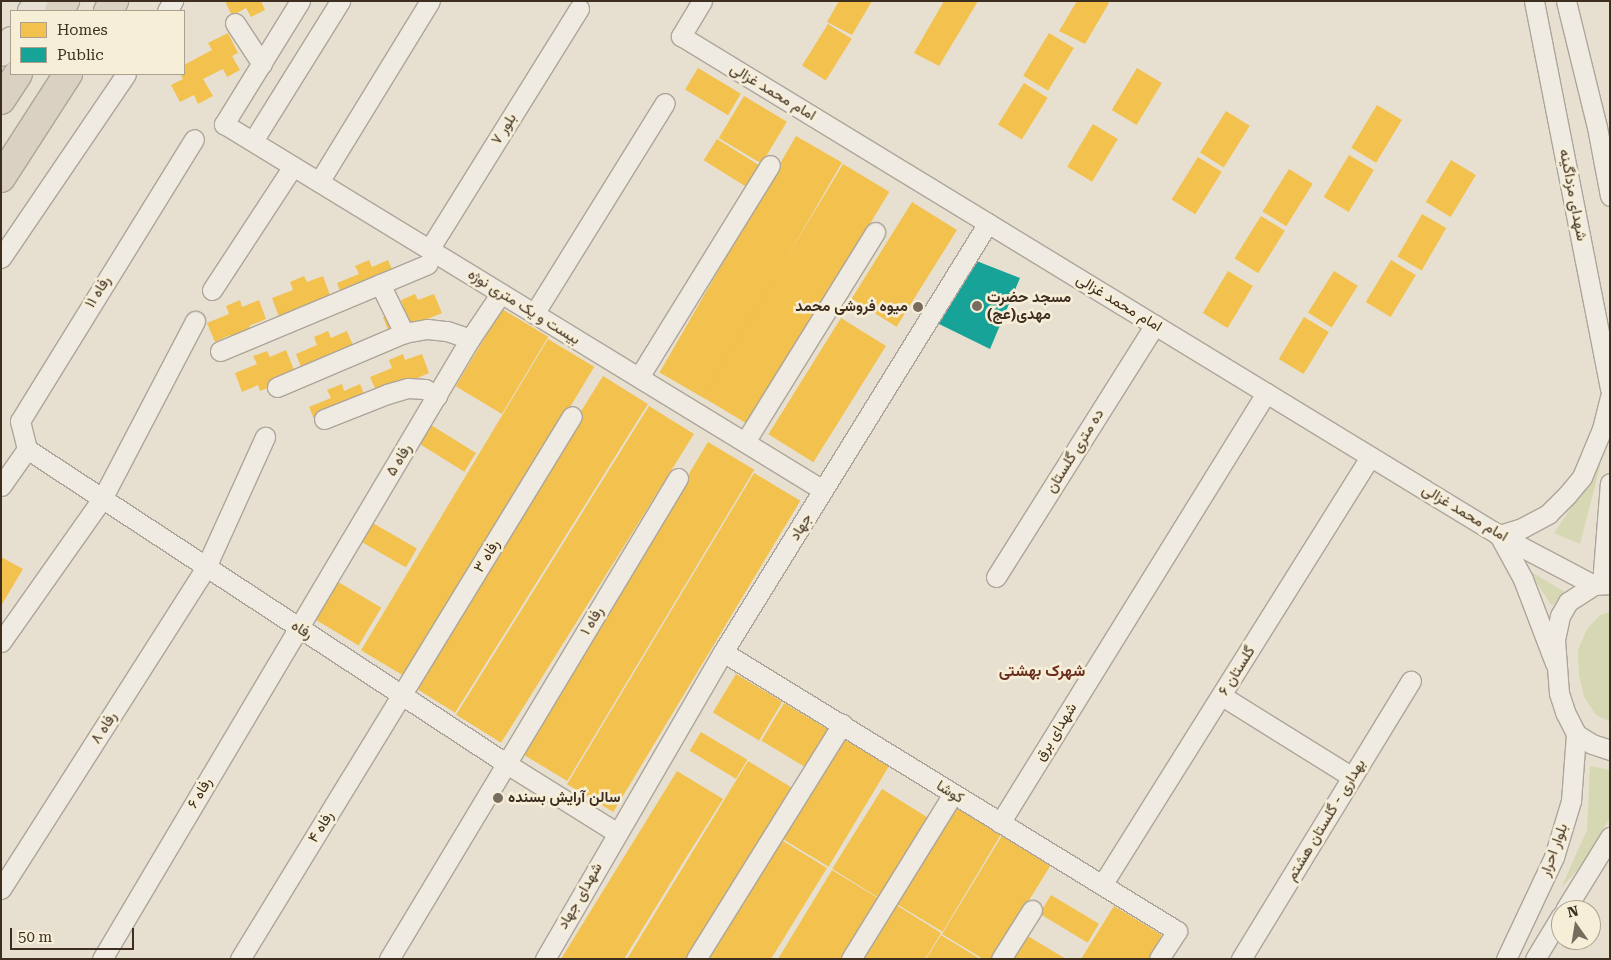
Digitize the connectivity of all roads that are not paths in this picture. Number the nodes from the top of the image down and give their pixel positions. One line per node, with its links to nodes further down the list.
1 (300, 1): 11 (street)
2 (340, 1): 18 (street)
3 (430, 1): 22 (street)
4 (702, 1): 24 (street, امام محمد غزالی)
5 (1534, 1): 39 (street, شهدای مزداگینه)
6 (1566, 1): 23 (street)
7 (579, 9): 26 (street, بلور ۷)
8 (235, 23): 11 (street)
9 (10, 40): 10 (main road)
10 (1, 54)
11 (262, 64): 18 (street, بیست و یک متری نوژه)
12 (17, 75): 15 (highway)
13 (67, 75): 21 (highway)
14 (125, 75): 27 (street)
15 (1, 100)
16 (665, 103): 31 (street)
17 (194, 139): 47 (street, رفاه ۱۱)
18 (253, 142): 20 (street, بیست و یک متری نوژه)
19 (770, 165): 37 (street)
20 (292, 166): 22 (street, بیست و یک متری نوژه); 29 (street)
21 (1, 178)
22 (319, 182): 26 (street, بیست و یک متری نوژه)
23 (1610, 196)
24 (988, 223): 33 (street, امام محمد غزالی); 52 (street, جهاد)
25 (875, 232): 46 (street)
26 (429, 256): 28 (street); 30 (street, بیست و یک متری نوژه)
27 (1, 258)
28 (380, 284): 34 (street); 36 (street)
29 (212, 290)
30 (501, 293): 31 (street, بیست و یک متری نوژه); 35 (street, رفاه ۵)
31 (534, 314): 37 (street, بیست و یک متری نوژه)
32 (194, 321): 53 (street)
33 (1155, 325): 40 (street, امام محمد غزالی); 56 (street, ده متری گلستان)
34 (404, 333): 35 (street); 38 (street)
35 (470, 339): 41 (street, رفاه ۵)
36 (220, 351)
37 (639, 377): 46 (street, بیست و یک متری نوژه)
38 (277, 387)
39 (1610, 390)
40 (1266, 393): 48 (street, امام محمد غزالی); 71 (street, شهدای برق)
41 (437, 396): 44 (street); 58 (street, رفاه ۵)
42 (1610, 398): 54 (street)
43 (572, 416): 63 (street, رفاه ۳)
44 (324, 419)
45 (265, 437): 55 (street, رفاه ۸)
46 (745, 442): 52 (street, بیست و یک متری نوژه)
47 (27, 449): 50 (street); 53 (street, رفاه)
48 (1370, 457): 54 (street, امام محمد غزالی); 64 (street, گلستان ۶)
49 (678, 478): 68 (street, رفاه ۱)
50 (2, 483)
51 (1610, 483): 57 (street)
52 (824, 490): 60 (street, جهاد)
53 (102, 499): 55 (street, رفاه); 59 (street)
54 (1499, 535): 57 (street, امام محمد غزالی); 61 (street)
55 (206, 567): 58 (street, رفاه); 75 (street, رفاه ۸)
56 (996, 577)
57 (1602, 584): 61 (street)
58 (299, 628): 63 (street, رفاه); 79 (street, رفاه ۶)
59 (1, 642)
60 (724, 652): 65 (street, کوشا); 72 (street, جهاد)
61 (1555, 663): 66 (street)
62 (1411, 681): 69 (street, بهداری - گلستان هشتم)
63 (402, 695): 68 (street, رفاه); 80 (street, رفاه ۴)
64 (1222, 696): 69 (street); 74 (street, گلستان ۶)
65 (842, 724): 70 (street, کوشا); 83 (street)
66 (1576, 734): 67 (street); 88 (street, بلوار احرار)
67 (1610, 750)
68 (506, 764): 72 (street, رفاه); 81 (street, رفاه ۱)
69 (1352, 777): 87 (street, بهداری - گلستان هشتم)
70 (954, 794): 71 (street, کوشا); 84 (street)
71 (1000, 823): 74 (street, کوشا)
72 (616, 832): 82 (street, شهدای جهاد)
73 (1610, 837): 76 (street)
74 (1102, 885): 86 (street, کوشا)
75 (1, 889)
76 (1571, 900)
77 (1032, 910): 85 (street)
78 (1551, 933): 89 (street)
79 (102, 959)
80 (240, 959)
81 (389, 959)
82 (544, 959)
83 (696, 959)
84 (851, 959)
85 (1001, 959)
86 (1159, 959)
87 (1241, 959)
88 (1506, 959)
89 (1535, 959)

